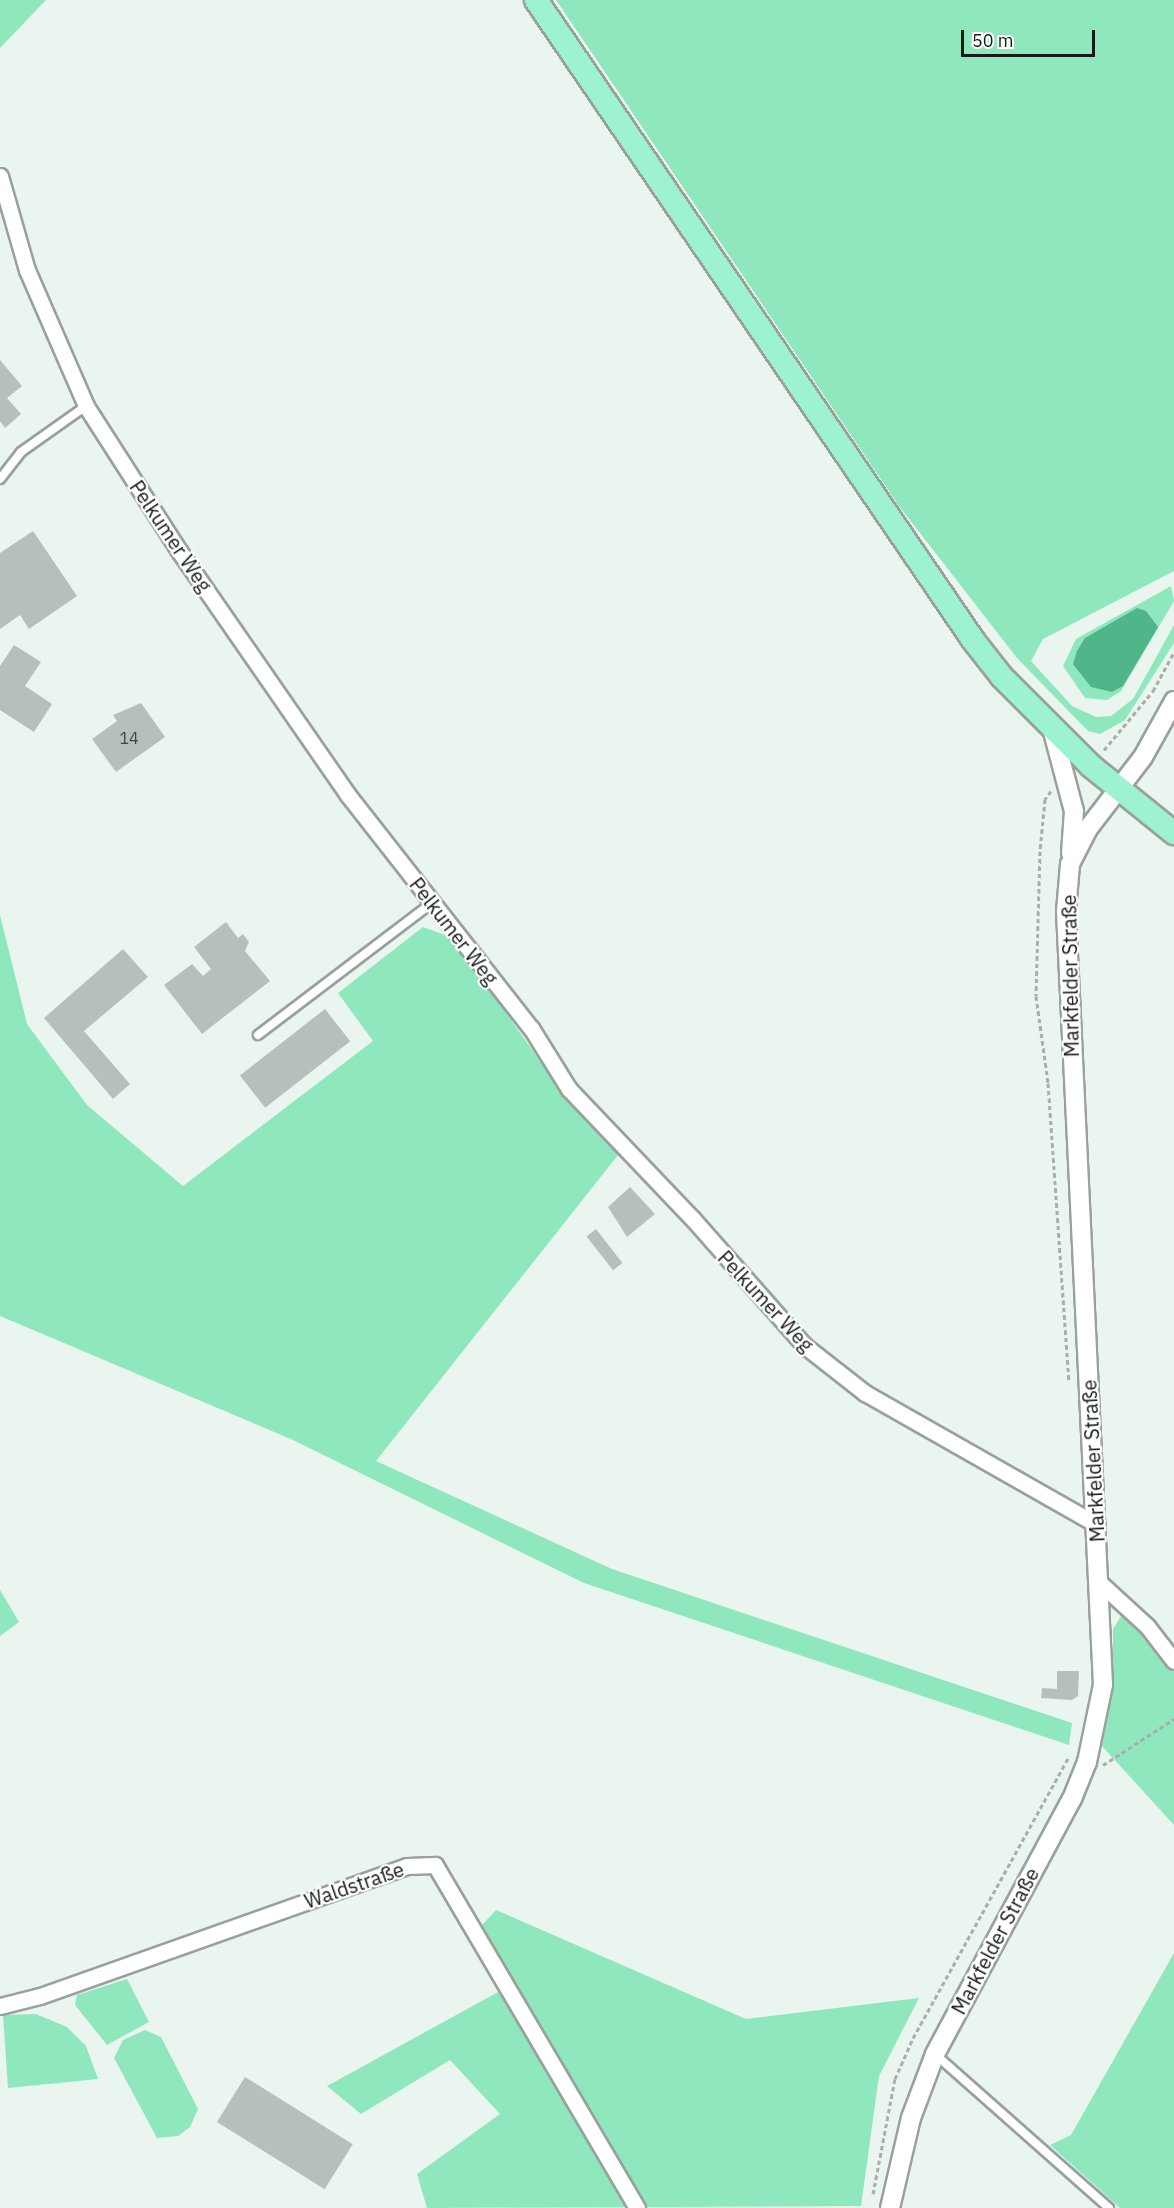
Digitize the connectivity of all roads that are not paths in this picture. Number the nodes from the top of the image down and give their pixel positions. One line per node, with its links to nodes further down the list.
1 (536, 0): 6 (main road)
2 (0, 176): 3 (street, Pelkumer Weg)
3 (86, 406): 4 (lane); 10 (street, Pelkumer Weg)
4 (0, 479)
5 (1174, 701): 7 (street, Markfelder Straße)
6 (1052, 726): 7 (main road); 9 (street)
7 (1117, 789): 8 (main road); 9 (street, Markfelder Straße)
8 (1174, 834)
9 (1070, 864): 12 (street, Markfelder Straße)
10 (432, 903): 11 (lane); 12 (street, Pelkumer Weg)
11 (258, 1035)
12 (1096, 1524): 13 (street, Markfelder Straße)
13 (1100, 1583): 14 (street); 16 (street, Markfelder Straße)
14 (1174, 1661)
15 (0, 2006): 17 (street, Waldstraße)
16 (935, 2054): 18 (street, Markfelder Straße); 19 (lane)
17 (638, 2208)
18 (890, 2208)
19 (1109, 2208)

